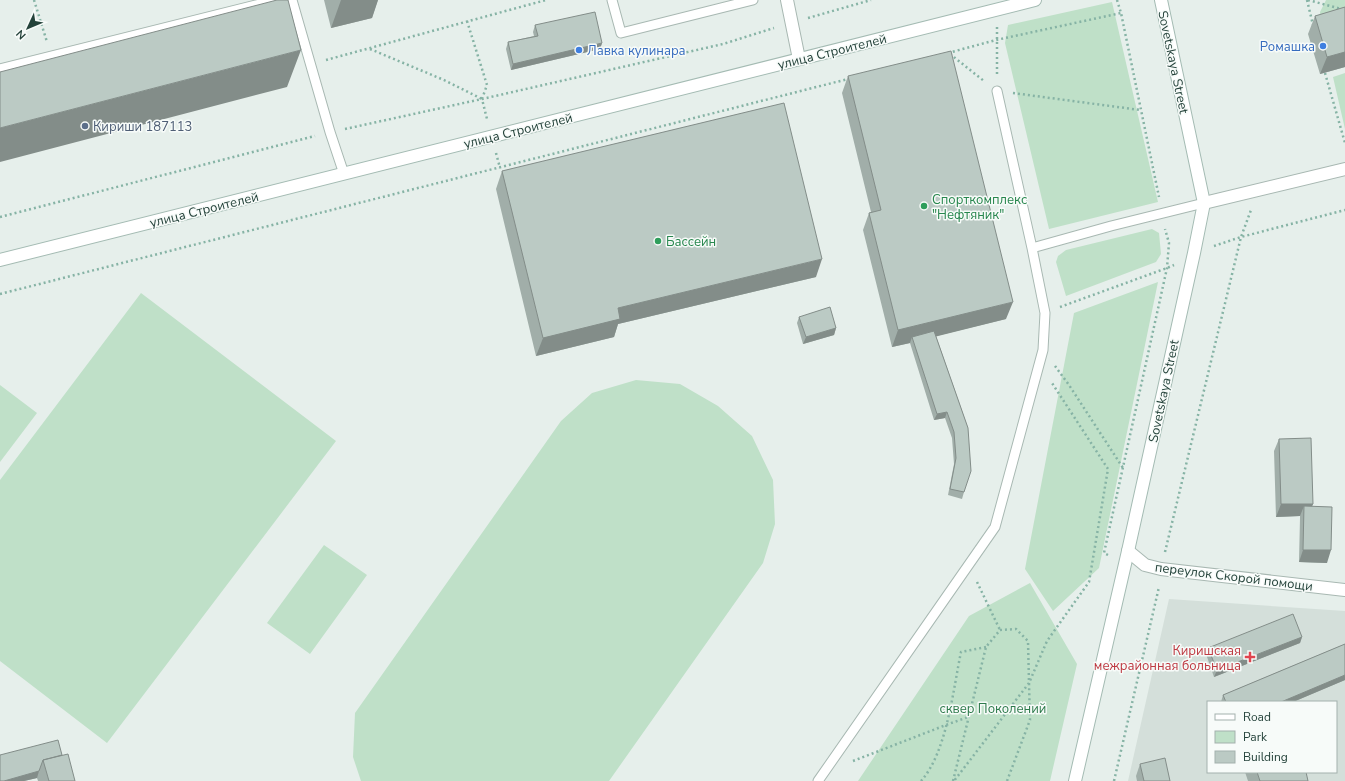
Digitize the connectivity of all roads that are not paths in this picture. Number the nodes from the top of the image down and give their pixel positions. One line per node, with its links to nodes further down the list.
1 (276, 0): 9 (lane)
2 (292, 0): 12 (lane)
3 (612, 0): 4 (lane)
4 (754, 0)
5 (787, 0): 8 (street)
6 (1035, 0): 8 (street, улица Строителей)
7 (1161, 0): 13 (street, Sovetskaya Street)
8 (799, 59): 12 (street, улица Строителей)
9 (0, 69)
10 (997, 91): 14 (lane)
11 (1339, 171): 13 (street)
12 (344, 174): 15 (street, улица Строителей)
13 (1204, 203): 14 (lane); 16 (street, Sovetskaya Street)
14 (1032, 248): 18 (lane)
15 (0, 260)
16 (1128, 551): 17 (street, переулок Скорой помощи); 19 (street, Sovetskaya Street)
17 (1345, 590)
18 (818, 781)
19 (1075, 781)

